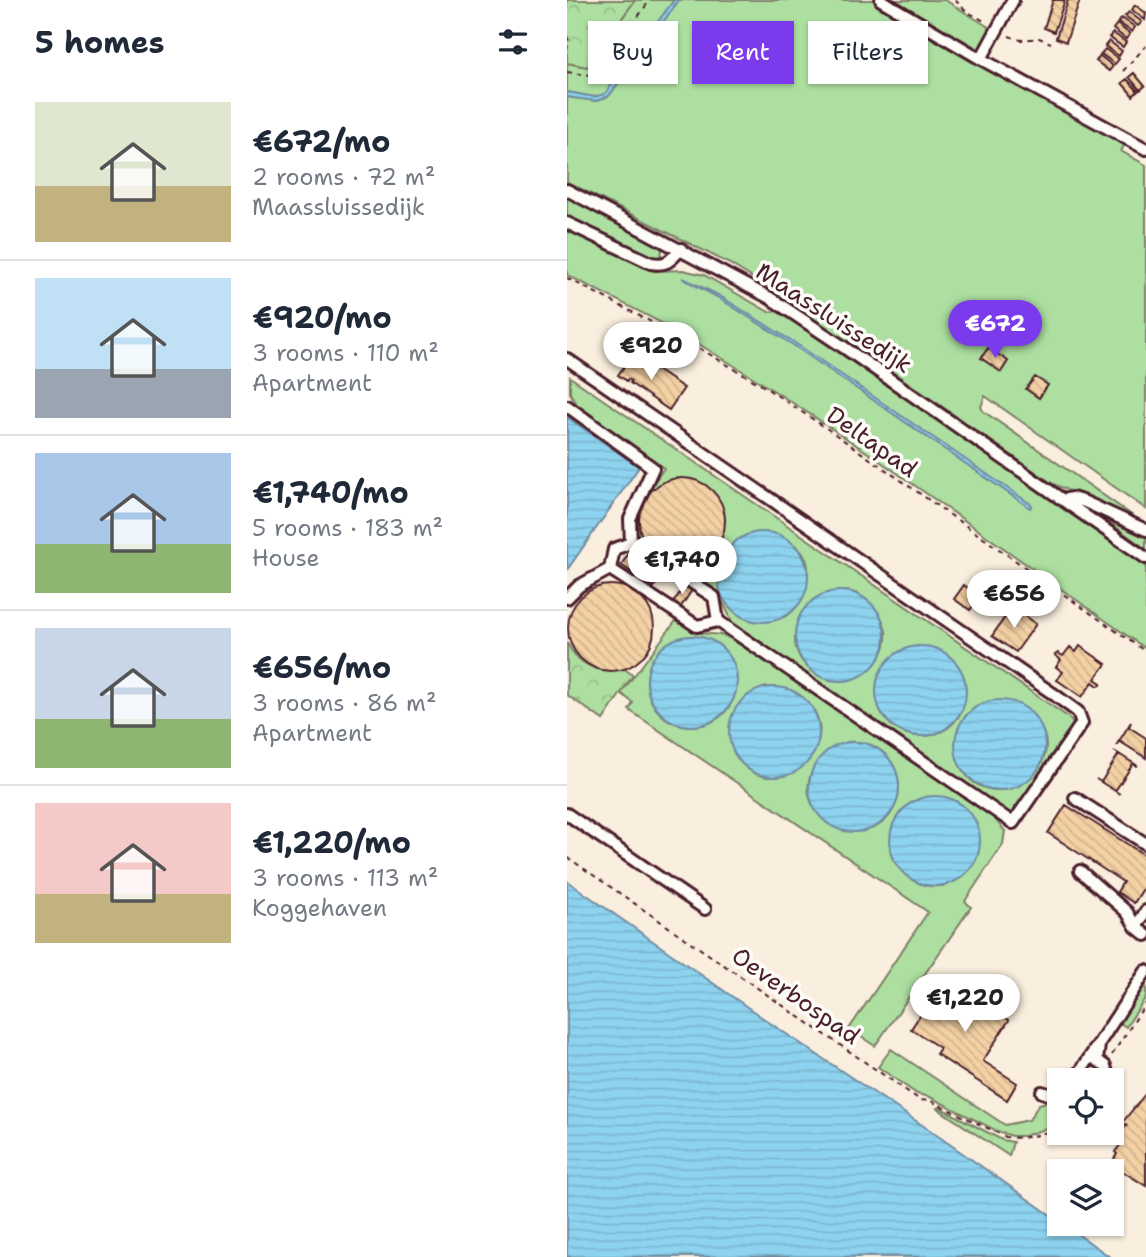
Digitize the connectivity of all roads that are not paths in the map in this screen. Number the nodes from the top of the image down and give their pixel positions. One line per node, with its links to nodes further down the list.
1 (881, 0): 3 (street)
2 (1013, 0): 3 (street)
3 (981, 59): 4 (street)
4 (1145, 147)
5 (567, 190): 7 (street, Maassluissedijk)
6 (567, 223): 7 (street)
7 (681, 249): 10 (street, Maassluissedijk)
8 (568, 362): 16 (street)
9 (567, 406): 12 (street)
10 (1063, 500): 11 (street, Maassluissedijk); 13 (street, Maassluissedijk)
11 (1146, 530)
12 (631, 543): 14 (street); 16 (street)
13 (1146, 558)
14 (610, 569): 15 (street); 16 (street)
15 (567, 598)
16 (718, 621)
17 (1075, 798): 19 (street)
18 (567, 814): 21 (street)
19 (1146, 844)
20 (1080, 871): 23 (street)
21 (705, 909)
22 (1146, 911): 23 (street)
23 (1136, 927): 24 (street)
24 (1146, 935)
25 (1146, 971): 26 (street)
26 (1099, 1044): 27 (street); 28 (street)
27 (1083, 1068)
28 (1106, 1068)
29 (1042, 1092): 30 (street)
30 (1047, 1094)

